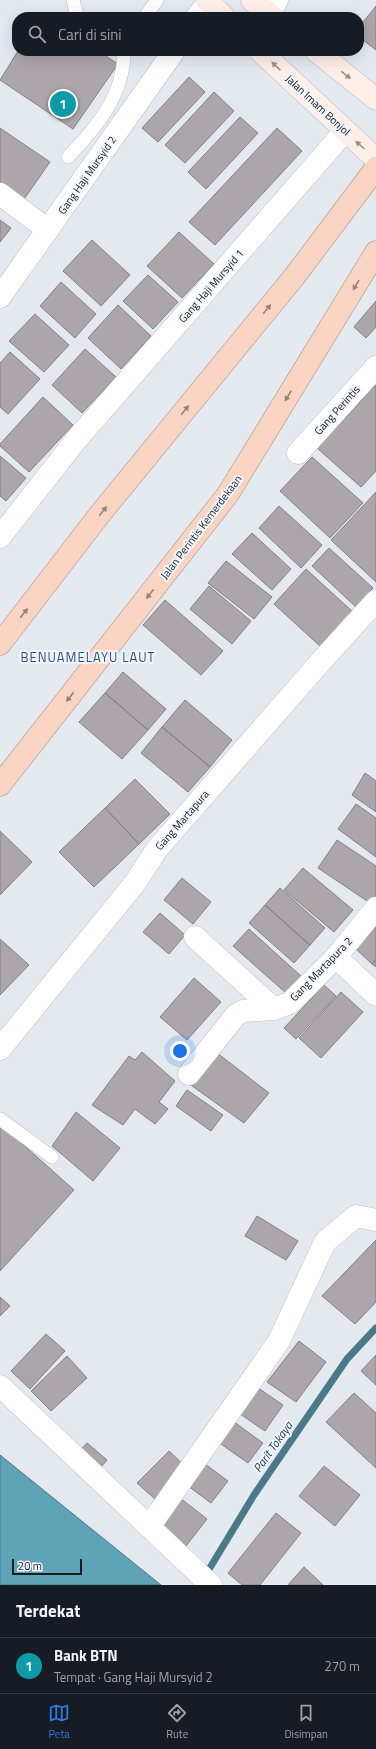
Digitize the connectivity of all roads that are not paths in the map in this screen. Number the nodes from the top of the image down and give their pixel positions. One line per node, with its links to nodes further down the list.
1 (73, 0): 6 (lane)
2 (157, 0): 7 (lane)
3 (252, 0): 5 (main road)
4 (206, 5): 8 (main road)
5 (273, 10)
6 (76, 12)
7 (149, 12)
8 (216, 12)
9 (124, 56): 15 (lane)
10 (170, 56): 19 (street, Gang Haji Mursyid 2)
11 (265, 56): 14 (main road, Jalan Imam Bonjol, one-way to 11)
12 (322, 56): 13 (main road, one-way to 13)
13 (376, 99)
14 (345, 131): 16 (main road, Jalan Imam Bonjol, one-way to 14); 24 (street, Gang Haji Mursyid 1)
15 (68, 157)
16 (376, 159)
17 (376, 168): 26 (highway, one-way to 17)
18 (0, 194): 19 (street)
19 (48, 230): 21 (street, Gang Haji Mursyid 2)
20 (376, 252): 27 (highway, Jalan Perintis Kemerdekaan, one-way to 27)
21 (0, 298)
22 (376, 367): 23 (street, Gang Perintis)
23 (298, 453)
24 (0, 537)
25 (376, 601): 33 (street, Gang Martapura)
26 (0, 644)
27 (6, 779)
28 (376, 908): 30 (street, Gang Martapura 2)
29 (195, 937): 32 (street)
30 (336, 957): 31 (street); 32 (street, Gang Martapura 2)
31 (376, 995)
32 (274, 1009): 34 (street, Gang Martapura 2)
33 (0, 1049)
34 (188, 1074)
35 (0, 1119): 36 (lane)
36 (52, 1157)
37 (376, 1220): 39 (street)
38 (0, 1386): 39 (street)
39 (149, 1527): 40 (street)
40 (211, 1585)

